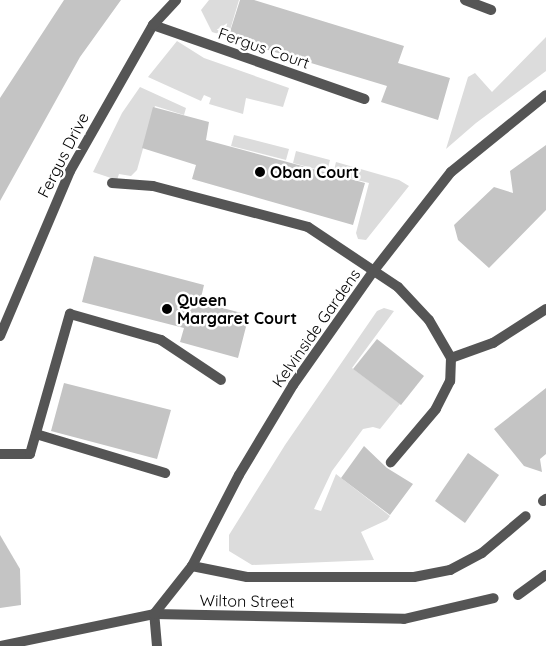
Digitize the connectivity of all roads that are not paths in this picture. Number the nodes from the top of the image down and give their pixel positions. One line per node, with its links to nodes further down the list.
1 (176, 0): 4 (street, Fergus Drive)
2 (465, 0): 3 (street)
3 (491, 10)
4 (153, 25): 6 (street, Fergus Court); 10 (street, Fergus Drive)
5 (546, 95): 8 (street, Kelvinside Gardens)
6 (364, 99)
7 (112, 183): 8 (street)
8 (372, 273): 11 (street); 18 (street, Kelvinside Gardens)
9 (546, 309): 11 (street)
10 (0, 336)
11 (451, 358): 15 (street)
12 (221, 380): 13 (street)
13 (36, 434): 14 (street); 16 (street)
14 (0, 454)
15 (391, 462)
16 (165, 473)
17 (526, 516): 18 (street, Wilton Street)
18 (192, 566): 22 (street, Kelvinside Gardens)
19 (546, 575): 20 (street)
20 (518, 595)
21 (494, 598): 22 (street, Wilton Street)
22 (154, 614): 23 (street, Wilton Street); 24 (street)
23 (0, 646)
24 (157, 646)

